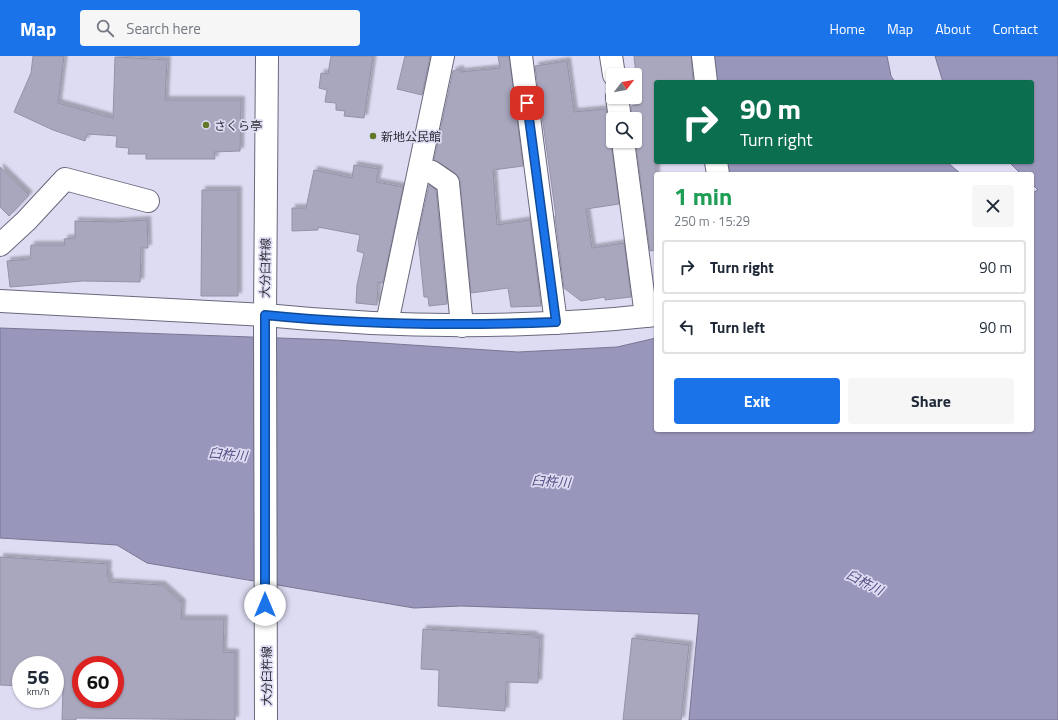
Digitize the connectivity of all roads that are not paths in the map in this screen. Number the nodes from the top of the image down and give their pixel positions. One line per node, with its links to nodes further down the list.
1 (267, 56): 14 (street, 大分臼杵線)
2 (443, 56): 9 (street)
3 (521, 56): 15 (street)
4 (611, 56): 6 (street)
5 (703, 56): 7 (street)
6 (613, 68)
7 (706, 80)
8 (624, 148): 13 (street)
9 (420, 169): 16 (street); 17 (street)
10 (148, 201): 11 (street)
11 (0, 245)
12 (0, 301): 14 (street)
13 (651, 316): 15 (street)
14 (265, 321): 16 (street); 18 (street, 大分臼杵線)
15 (556, 322): 17 (street)
16 (387, 323): 17 (street)
17 (462, 326)
18 (266, 720)

